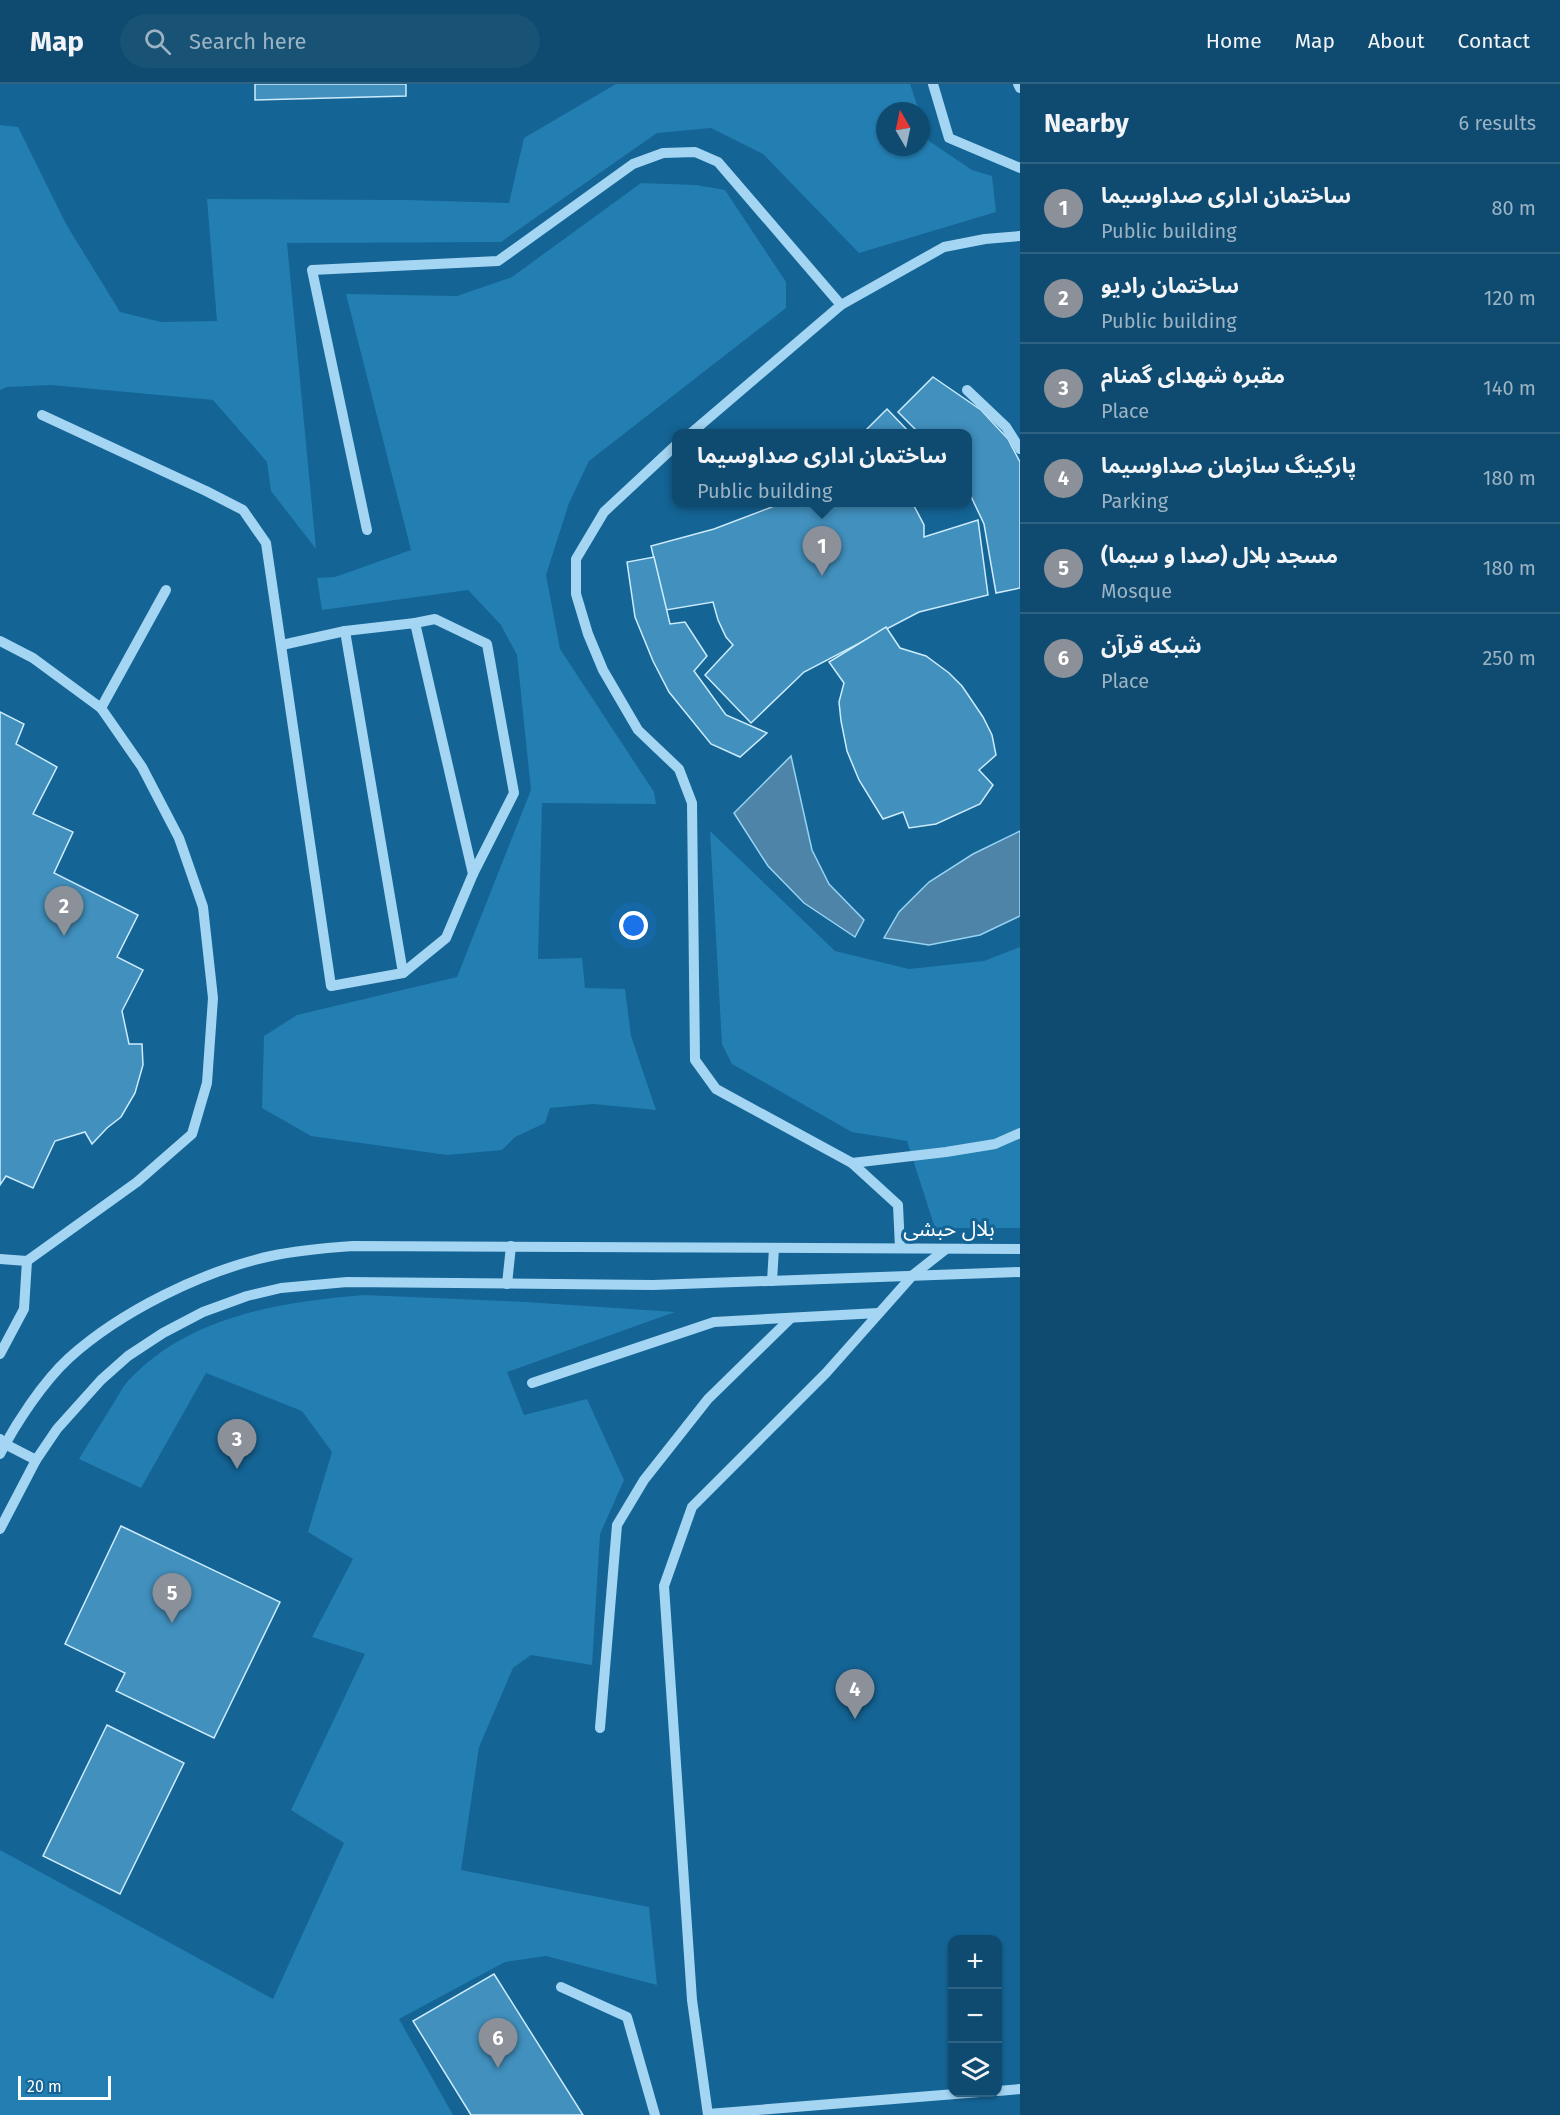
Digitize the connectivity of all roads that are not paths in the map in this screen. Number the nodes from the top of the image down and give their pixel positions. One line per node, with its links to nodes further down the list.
1 (933, 84): 2 (lane)
2 (1020, 168)
3 (1020, 236): 4 (lane)
4 (841, 305): 7 (lane); 10 (lane)
5 (967, 390): 9 (lane)
6 (42, 416): 15 (lane)
7 (696, 429)
8 (672, 449): 20 (lane)
9 (1020, 449)
10 (367, 530)
11 (166, 590): 16 (lane)
12 (415, 623): 13 (lane); 17 (lane); 17 (lane)
13 (345, 631): 15 (lane); 18 (lane)
14 (0, 641): 16 (lane)
15 (282, 645): 18 (lane)
16 (101, 708): 27 (lane)
17 (473, 874): 18 (lane)
18 (403, 973)
19 (1020, 1133): 20 (lane)
20 (852, 1163): 23 (lane)
21 (511, 1246): 22 (lane, بلال حبشی); 31 (lane); 36 (lane, بلال حبشی)
22 (774, 1248): 23 (lane, بلال حبشی); 30 (lane)
23 (900, 1248): 24 (lane, بلال حبشی)
24 (946, 1249): 25 (lane, بلال حبشی); 29 (lane)
25 (1020, 1249)
26 (0, 1259): 27 (lane)
27 (27, 1261): 34 (lane)
28 (1020, 1272): 29 (lane)
29 (913, 1275): 30 (lane); 32 (lane)
30 (772, 1281): 31 (lane)
31 (507, 1284): 37 (lane)
32 (878, 1313): 33 (lane); 44 (lane)
33 (791, 1318): 35 (lane); 39 (lane)
34 (0, 1354)
35 (532, 1383)
36 (2, 1446): 37 (lane)
37 (36, 1460): 38 (lane)
38 (0, 1529)
39 (600, 1728)
40 (561, 1987): 45 (lane)
41 (1020, 2089): 42 (lane)
42 (1002, 2091)
43 (948, 2095): 44 (lane)
44 (708, 2114)
45 (655, 2115)

